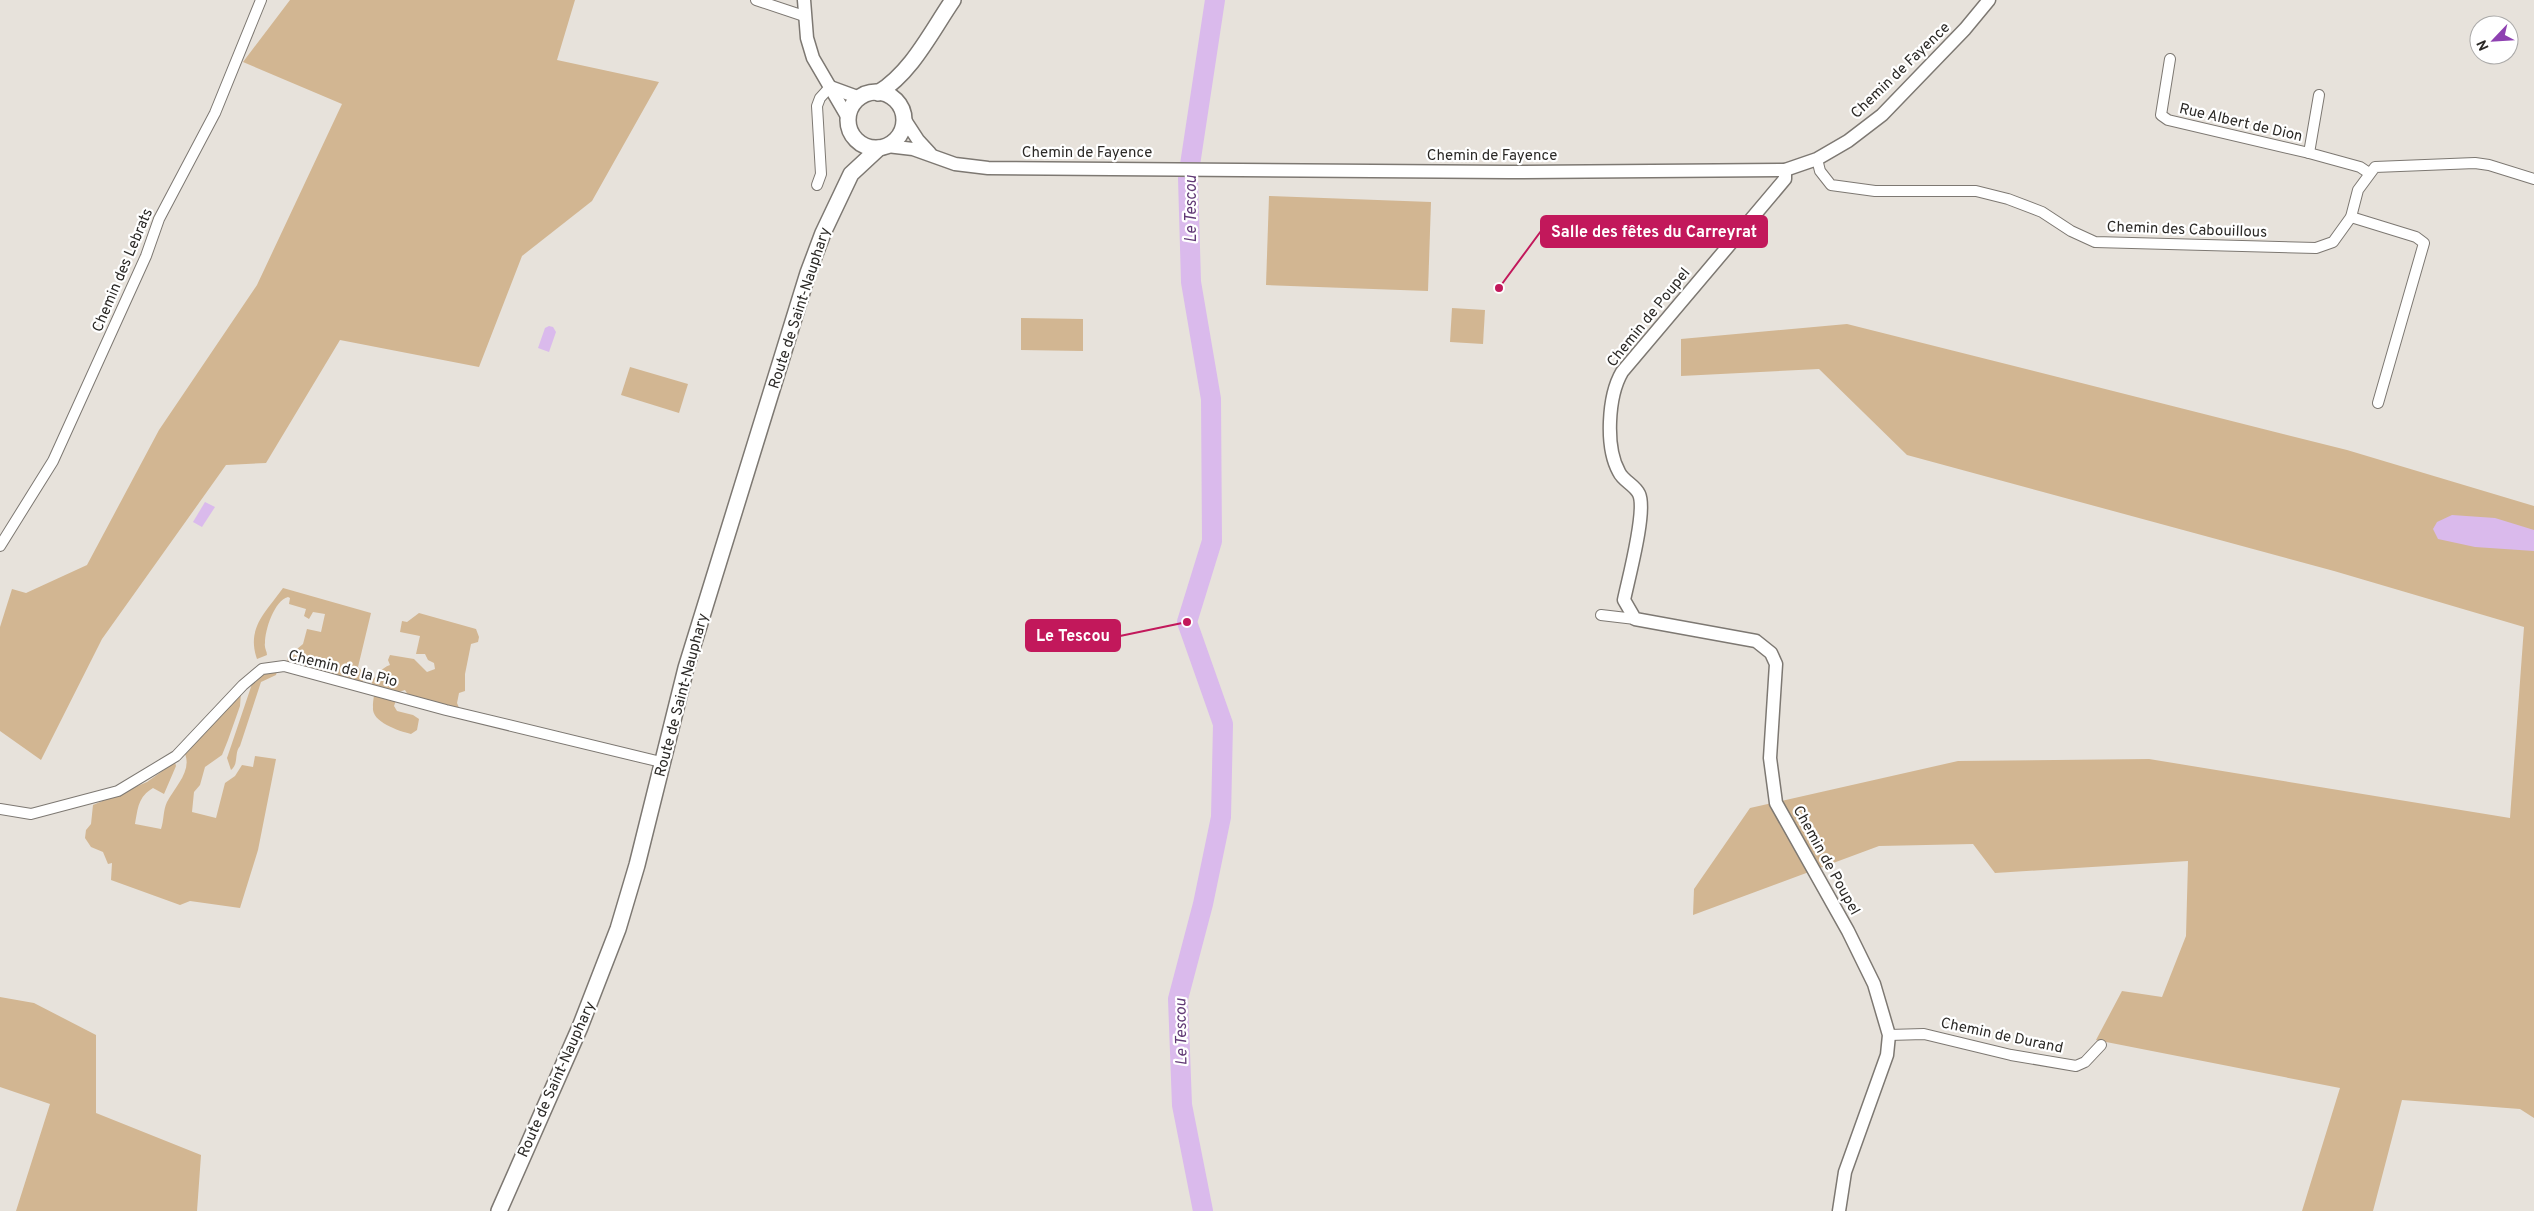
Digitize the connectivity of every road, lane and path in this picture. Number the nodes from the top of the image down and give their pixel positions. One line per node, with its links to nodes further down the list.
1 (261, 0): 27 (street, Chemin des Lebrats)
2 (756, 0): 6 (street)
3 (804, 0): 6 (street)
4 (953, 0): 8 (main road)
5 (1989, 0): 19 (street, Chemin de Fayence)
6 (804, 16): 9 (street)
7 (2170, 59): 17 (street, Rue Albert de Dion)
8 (910, 64): 10 (main road); 13 (main road)
9 (830, 88): 12 (street); 14 (street); 24 (street)
10 (878, 93): 12 (main road); 13 (main road)
11 (2319, 95): 17 (street)
12 (860, 98): 14 (main road)
13 (903, 115): 16 (main road); 18 (street, Chemin de Fayence)
14 (848, 118): 15 (main road)
15 (853, 136): 16 (main road); 22 (main road, Route de Saint-Nauphary)
16 (883, 147): 18 (street, Chemin de Fayence); 22 (main road, Route de Saint-Nauphary)
17 (2309, 153): 21 (street, Rue Albert de Dion)
18 (932, 154): 20 (street, Chemin de Fayence)
19 (1817, 159): 20 (street, Chemin de Fayence); 25 (street, Chemin des Cabouillous)
20 (1785, 170): 29 (street, Chemin de Poupel)
21 (2369, 173): 23 (street); 25 (street, Chemin des Cabouillous)
22 (850, 174): 30 (main road, Route de Saint-Nauphary)
23 (2534, 179)
24 (817, 186)
25 (2351, 217): 26 (street)
26 (2378, 403)
27 (0, 546)
28 (1601, 615): 29 (street, Chemin de Poupel)
29 (1635, 619): 32 (street, Chemin de Poupel)
30 (661, 762): 31 (street, Chemin de la Pio); 34 (main road, Route de Saint-Nauphary)
31 (0, 809)
32 (1889, 1035): 33 (street, Chemin de Durand); 35 (street, Chemin de Poupel)
33 (2101, 1045)
34 (499, 1211)
35 (1839, 1211)

